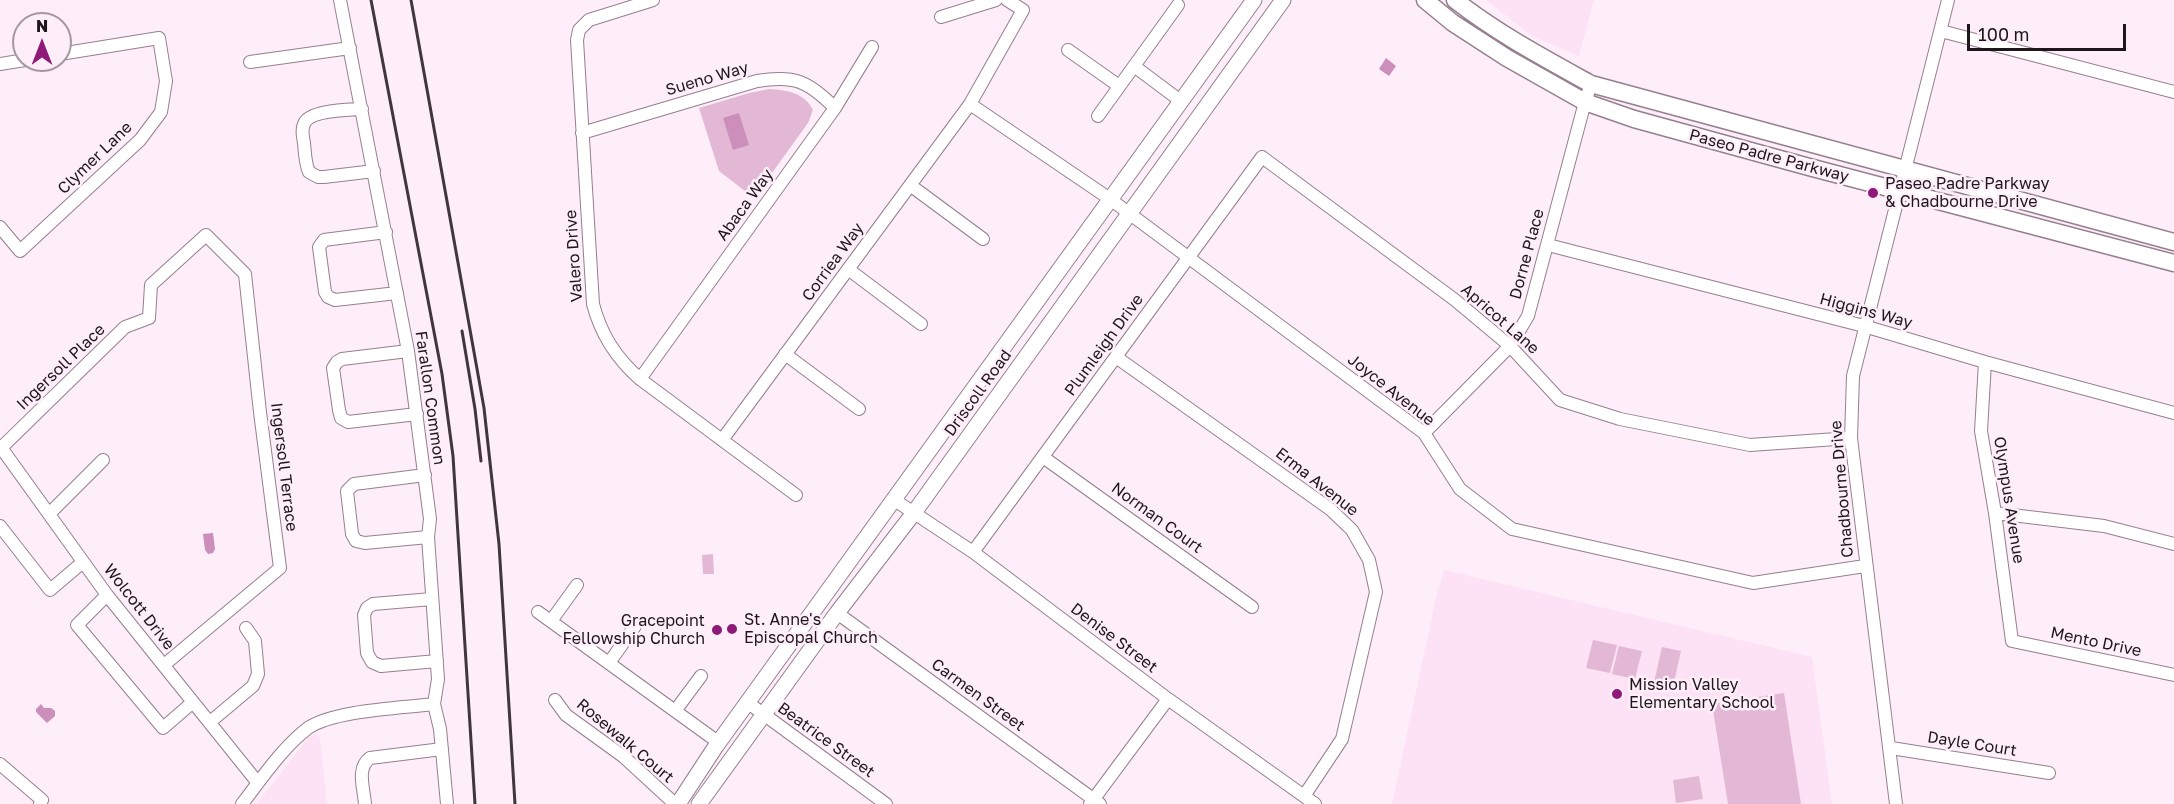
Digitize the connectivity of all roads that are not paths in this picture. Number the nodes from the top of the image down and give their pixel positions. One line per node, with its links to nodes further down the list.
1 (340, 0): 14 (street, Farallon Common)
2 (653, 0): 28 (street, Valero Drive)
3 (996, 0): 11 (street)
4 (1254, 0): 22 (street, Driscoll Road)
5 (1283, 0): 35 (street, Driscoll Road)
6 (1425, 0): 23 (main road, Paseo Padre Parkway)
7 (1455, 0): 19 (main road, Paseo Padre Parkway)
8 (1948, 0): 12 (street, Chadbourne Drive)
9 (1012, 1): 24 (street, Corriea Way)
10 (1178, 5): 18 (street)
11 (941, 17)
12 (1941, 31): 21 (street); 30 (street, Chadbourne Drive)
13 (872, 47): 25 (street, Abaca Way)
14 (350, 48): 17 (street); 26 (street, Farallon Common)
15 (1068, 50): 20 (street)
16 (72, 52): 36 (street, Clymer Lane)
17 (250, 62)
18 (1134, 66): 20 (street); 22 (street)
19 (1591, 84): 23 (street, Dorne Place); 30 (main road, Paseo Padre Parkway)
20 (1119, 86): 27 (street)
21 (2174, 92)
22 (1182, 102): 34 (street, Driscoll Road)
23 (1585, 102): 33 (main road, Paseo Padre Parkway); 41 (street, Dorne Place)
24 (970, 104): 32 (street, Corriea Way); 34 (street, Joyce Avenue)
25 (835, 108): 28 (street, Sueno Way); 53 (street, Abaca Way)
26 (362, 109): 31 (street, Farallon Common); 31 (street)
27 (1098, 116)
28 (582, 134): 53 (street, Valero Drive)
29 (1262, 157): 42 (street, Plumleigh Drive); 48 (street, Apricot Lane)
30 (1906, 170): 33 (street, Chadbourne Drive); 40 (main road, Paseo Padre Parkway)
31 (374, 171): 37 (street, Farallon Common)
32 (910, 185): 39 (street); 44 (street, Corriea Way)
33 (1900, 192): 43 (main road, Paseo Padre Parkway); 47 (street, Chadbourne Drive)
34 (1110, 199): 35 (street, Joyce Avenue); 65 (street, Driscoll Road)
35 (1129, 214): 42 (street, Joyce Avenue); 68 (street, Driscoll Road)
36 (0, 226)
37 (386, 232): 45 (street, Farallon Common); 45 (street)
38 (206, 235): 60 (street, Ingersoll Place); 87 (street, Ingersoll Terrace)
39 (983, 239)
40 (2174, 242)
41 (1548, 245): 47 (street, Higgins Way); 48 (street, Dorne Place)
42 (1188, 258): 51 (street, Plumleigh Drive); 57 (street, Joyce Avenue)
43 (2174, 263)
44 (848, 269): 46 (street); 50 (street, Corriea Way)
45 (397, 293): 49 (street, Farallon Common)
46 (921, 324)
47 (1864, 326): 52 (street, Higgins Way); 58 (street, Chadbourne Drive)
48 (1510, 346): 57 (street, Dorne Place); 58 (street, Apricot Lane)
49 (408, 351): 55 (street, Farallon Common); 55 (street)
50 (785, 354): 54 (street); 59 (street, Corriea Way)
51 (1116, 357): 61 (street, Plumleigh Drive); 104 (street, Erma Avenue)
52 (1986, 362): 56 (street, Higgins Way); 66 (street, Olympus Avenue)
53 (640, 379): 59 (street, Valero Drive)
54 (859, 410)
55 (417, 414): 63 (street, Farallon Common)
56 (2174, 414)
57 (1424, 433): 74 (street, Joyce Avenue)
58 (1851, 438): 74 (street, Chadbourne Drive)
59 (722, 440): 64 (street, Valero Drive)
60 (0, 448): 67 (street, Wolcott Drive)
61 (1043, 457): 72 (street, Plumleigh Drive); 78 (street, Norman Court)
62 (103, 460): 67 (street)
63 (425, 475): 70 (street, Farallon Common); 70 (street)
64 (796, 495)
65 (893, 499): 68 (street, Denise Street); 93 (street, Driscoll Road)
66 (1995, 513): 71 (street); 84 (street, Olympus Avenue)
67 (49, 514): 73 (street, Wolcott Drive)
68 (913, 514): 72 (street, Denise Street); 80 (street, Driscoll Road)
69 (0, 526): 73 (street)
70 (428, 537): 77 (street, Farallon Common)
71 (2174, 544)
72 (973, 552): 90 (street, Denise Street)
73 (83, 562): 76 (street, Wolcott Drive)
74 (1865, 566): 99 (street, Chadbourne Drive)
75 (577, 585): 81 (street)
76 (107, 594): 87 (street, Wolcott Drive); 92 (street)
77 (432, 598): 85 (street, Farallon Common); 85 (street)
78 (1252, 607)
79 (538, 612): 81 (street)
80 (837, 613): 96 (street, Driscoll Road); 105 (street, Carmen Street)
81 (550, 621): 86 (street)
82 (635, 626): 86 (street)
83 (246, 628): 97 (street)
84 (2012, 641): 88 (street, Mento Drive)
85 (436, 661): 94 (street, Farallon Common)
86 (609, 663): 95 (street)
87 (164, 665): 92 (street, Wolcott Drive)
88 (2174, 675)
89 (700, 676): 95 (street)
90 (1168, 699): 104 (street, Denise Street); 105 (street)
91 (555, 700): 110 (street, Rosewalk Court)
92 (194, 702): 97 (street, Wolcott Drive)
93 (747, 702): 96 (street, Beatrice Street); 98 (street, Driscoll Road)
94 (434, 704): 100 (street, Farallon Common); 103 (street)
95 (675, 711): 98 (street)
96 (763, 714): 111 (street, Driscoll Road); 112 (street, Beatrice Street)
97 (210, 722): 103 (street, Wolcott Drive)
98 (718, 742): 110 (street, Driscoll Road)
99 (1890, 748): 102 (street, Dayle Court); 114 (street, Chadbourne Drive)
100 (442, 749): 108 (street); 109 (street, Farallon Common)
101 (0, 764): 106 (street)
102 (2049, 773)
103 (258, 783): 107 (street)
104 (1304, 796): 113 (street, Denise Street)
105 (1094, 802)
106 (40, 804)
107 (242, 804)
108 (365, 804)
109 (447, 804)
110 (677, 804)
111 (699, 804)
112 (886, 804)
113 (1315, 804)
114 (1896, 804)

